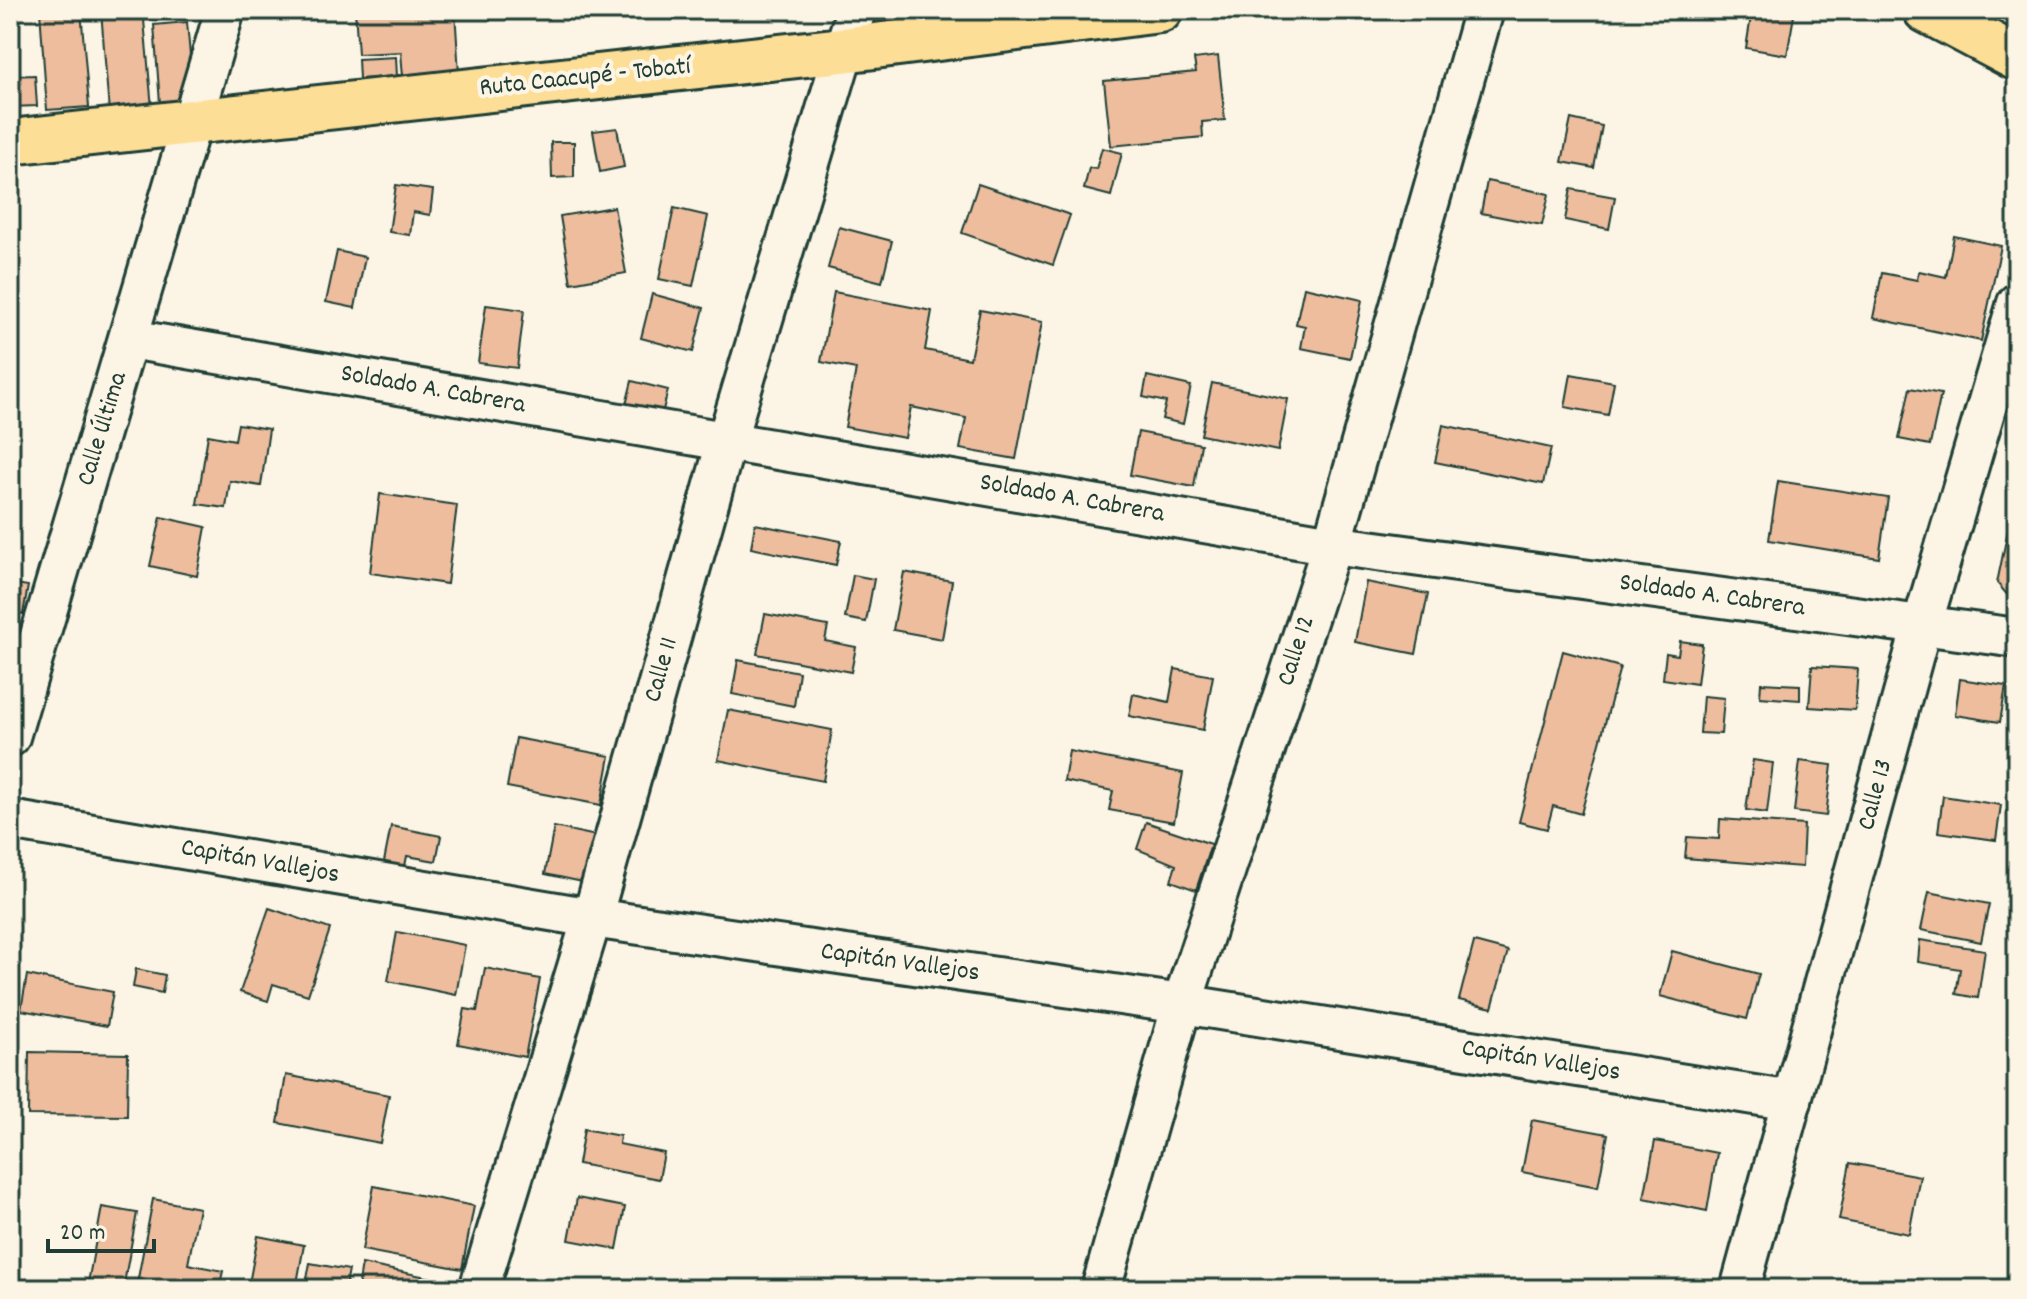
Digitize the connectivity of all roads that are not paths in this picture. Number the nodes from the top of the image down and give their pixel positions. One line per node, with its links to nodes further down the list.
1 (225, 10): 7 (street, Calle Última)
2 (1160, 10): 5 (main road, Ruta Caacupé - Tobatí)
3 (1484, 10): 12 (street, Calle 12)
4 (1926, 10): 6 (main road)
5 (850, 30): 7 (main road, Ruta Caacupé - Tobatí); 11 (street, Calle 11)
6 (2017, 58)
7 (194, 120): 8 (main road, Ruta Caacupé - Tobatí); 10 (street, Calle Última)
8 (10, 142)
9 (2017, 303): 13 (street, Calle 13)
10 (130, 339): 11 (street, Soldado A. Cabrera); 15 (street, Calle Última)
11 (727, 439): 12 (street, Soldado A. Cabrera); 17 (street, Calle 11)
12 (1332, 545): 13 (street, Soldado A. Cabrera); 18 (street, Calle 12)
13 (1922, 625): 14 (street, Soldado A. Cabrera); 19 (street, Calle 13)
14 (2017, 638)
15 (10, 737)
16 (10, 820): 17 (street, Capitán Vallejos)
17 (592, 918): 18 (street, Capitán Vallejos); 20 (street, Calle 11)
18 (1182, 1004): 19 (street, Capitán Vallejos); 21 (street, Calle 12)
19 (1792, 1101): 22 (street, Calle 13)
20 (479, 1289)
21 (1101, 1289)
22 (1740, 1289)

